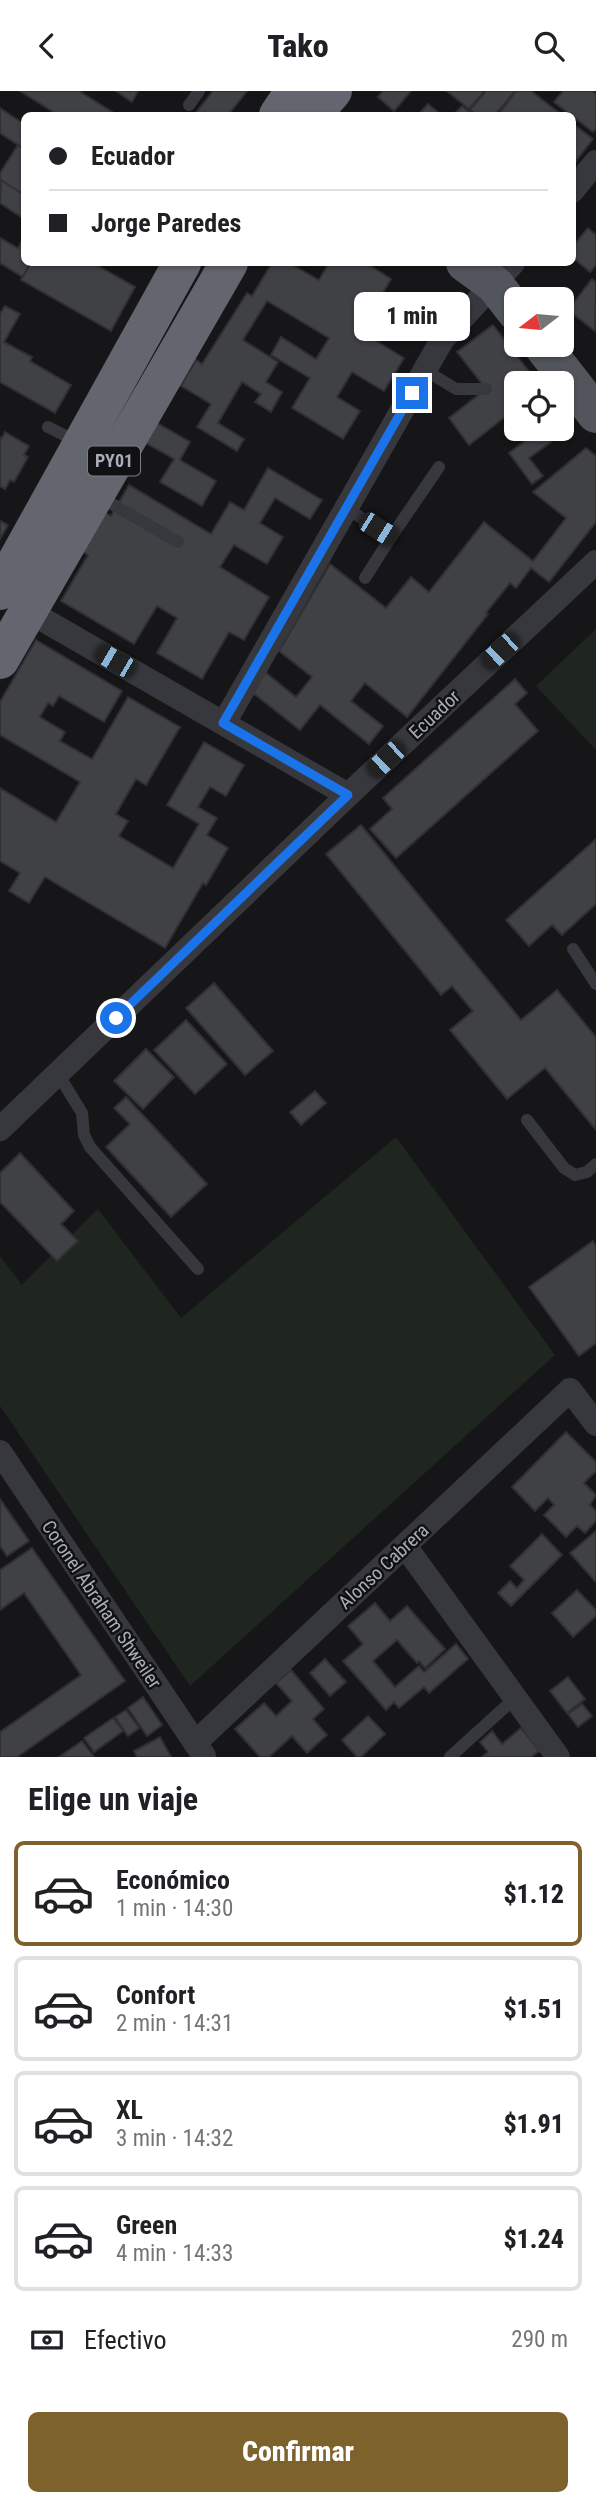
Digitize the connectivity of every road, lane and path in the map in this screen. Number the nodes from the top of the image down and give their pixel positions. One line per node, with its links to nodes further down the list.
1 (200, 91): 4 (lane)
2 (294, 91): 5 (highway)
3 (333, 91): 6 (highway)
4 (189, 105)
5 (280, 112)
6 (315, 112)
7 (596, 162): 8 (street)
8 (576, 186)
9 (173, 266): 24 (highway, PY01)
10 (227, 266): 18 (highway, PY01)
11 (471, 266): 12 (main road)
12 (508, 286): 14 (street)
13 (547, 365): 16 (main road)
14 (425, 370): 15 (lane); 19 (street)
15 (486, 389)
16 (596, 414)
17 (439, 467): 20 (lane)
18 (95, 494): 21 (lane); 24 (highway, PY01)
19 (346, 508): 20 (lane); 26 (street)
20 (391, 537): 23 (lane)
21 (178, 542)
22 (596, 562): 27 (street, Ecuador)
23 (365, 577)
24 (14, 601): 25 (highway, PY01); 26 (street)
25 (0, 660)
26 (223, 723): 27 (street)
27 (348, 795): 30 (street, Ecuador)
28 (573, 949): 29 (lane)
29 (596, 984)
30 (58, 1074): 32 (street, Ecuador); 34 (lane)
31 (527, 1121): 33 (lane)
32 (0, 1129)
33 (596, 1164)
34 (198, 1269)
35 (596, 1424): 37 (street, Alonso Cabrera)
36 (0, 1452): 39 (street, Coronel Abraham Shweiler)
37 (405, 1546): 38 (street); 39 (street, Alonso Cabrera)
38 (515, 1697): 40 (lane); 41 (street)
39 (199, 1750)
40 (450, 1757)
41 (558, 1757)

